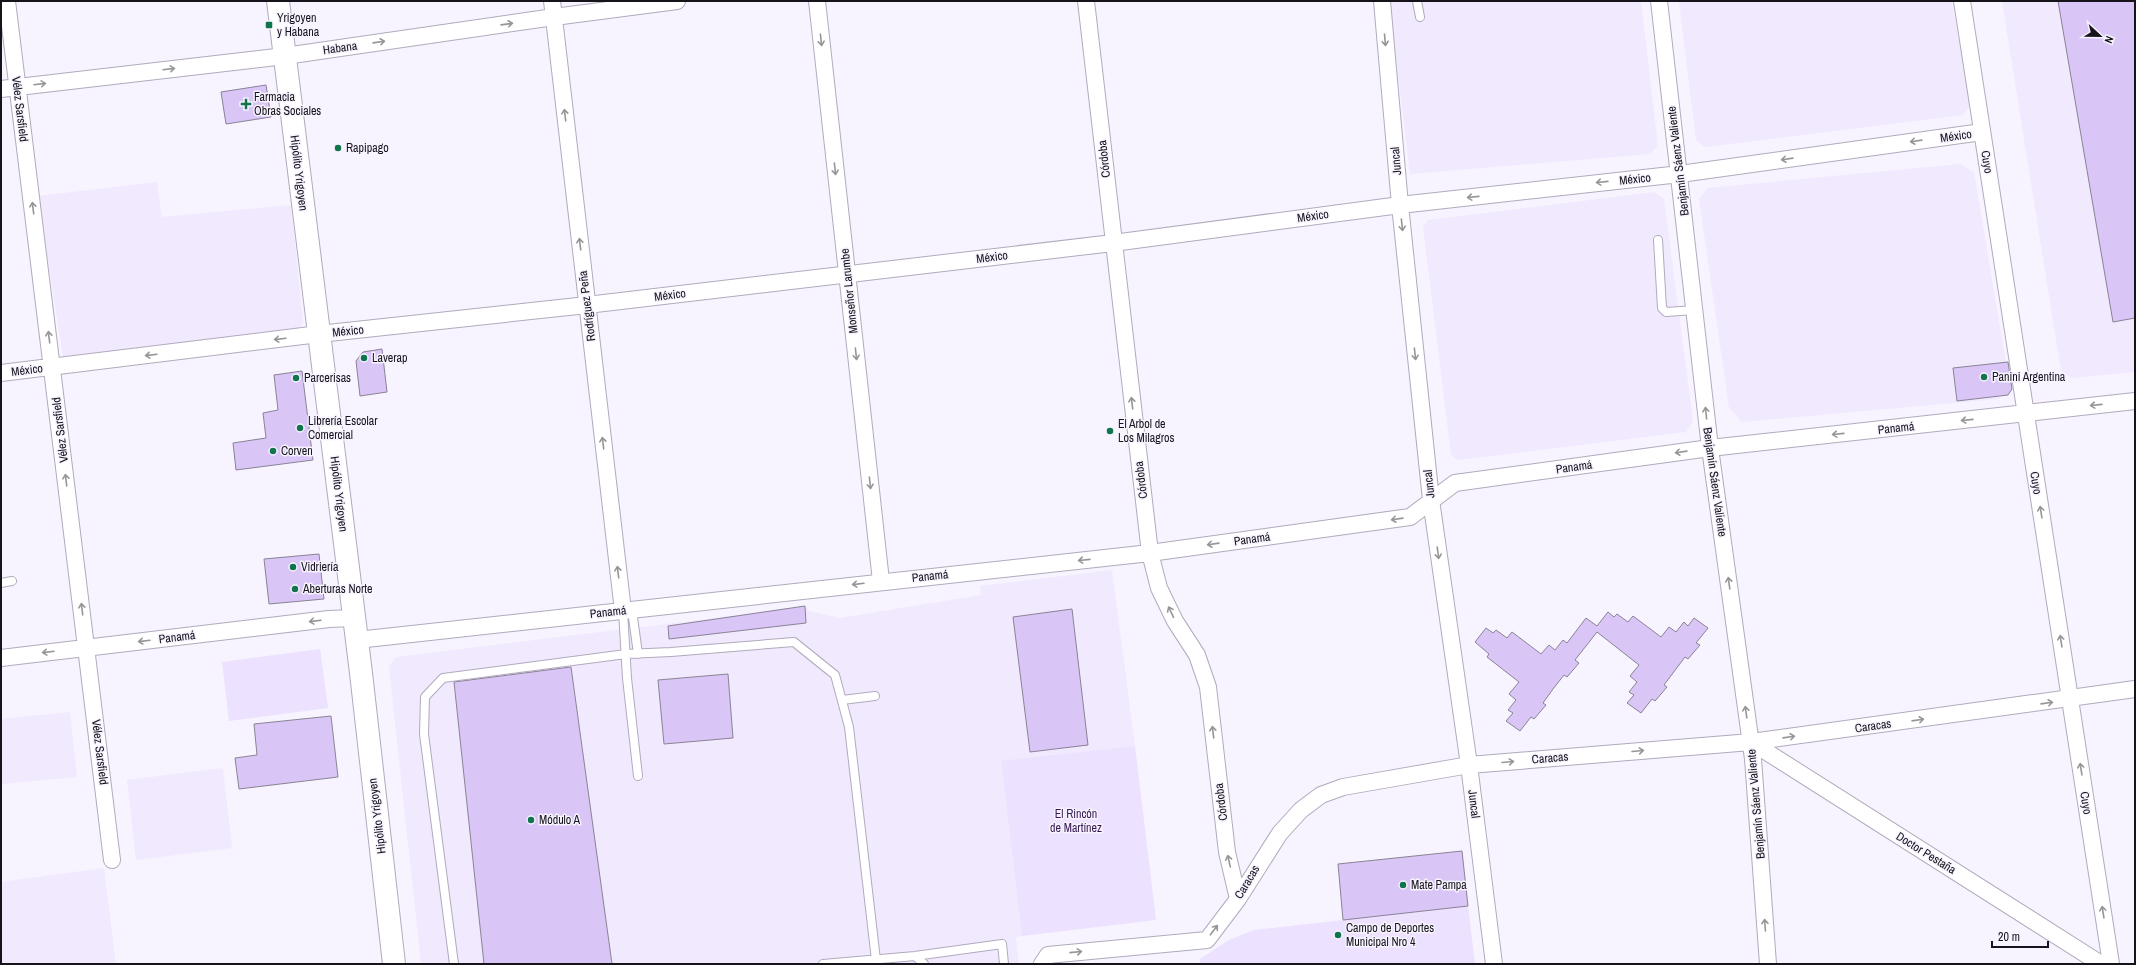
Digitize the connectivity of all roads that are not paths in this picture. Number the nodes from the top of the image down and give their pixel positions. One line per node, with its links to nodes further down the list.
1 (7, 1): 13 (street, Vélez Sarsfield)
2 (278, 1): 12 (street, Hipólito Yrigoyen)
3 (677, 1): 10 (street, Habana)
4 (817, 1): 20 (street, Monseñor Larumbe, one-way to 20)
5 (1086, 1): 19 (street, Córdoba)
6 (1382, 1): 17 (street, Juncal, one-way to 17)
7 (1417, 1): 11 (lane)
8 (1659, 1): 16 (street, Benjamín Sáenz Valiente)
9 (1962, 1): 15 (street, Cuyo)
10 (553, 9): 12 (street, Habana, one-way to 10); 21 (street, Rodríguez Peña, one-way to 10)
11 (1420, 17)
12 (285, 56): 13 (street, Habana, one-way to 12); 23 (street, Hipólito Yrigoyen)
13 (17, 87): 14 (street, Habana); 24 (street, Vélez Sarsfield, one-way to 13)
14 (1, 89)
15 (1982, 132): 16 (street, México, one-way to 16); 27 (street, Cuyo)
16 (1680, 174): 17 (street, México, one-way to 17); 22 (street, Benjamín Sáenz Valiente)
17 (1400, 205): 19 (street, México); 29 (street, Juncal, one-way to 29)
18 (1658, 240): 22 (lane)
19 (1113, 243): 20 (street, México); 30 (street, Córdoba, one-way to 19)
20 (847, 274): 21 (street, México); 32 (street, Monseñor Larumbe, one-way to 32)
21 (587, 305): 23 (street, México); 34 (street, Rodríguez Peña, one-way to 21)
22 (1695, 310): 28 (street, Benjamín Sáenz Valiente, one-way to 22)
23 (319, 334): 24 (street, México, one-way to 24); 35 (street, Hipólito Yrigoyen)
24 (53, 367): 25 (street, México); 37 (street, Vélez Sarsfield, one-way to 24)
25 (1, 373)
26 (2135, 401): 27 (street, Panamá, one-way to 27)
27 (2025, 413): 28 (street, Panamá, one-way to 28); 44 (street, Cuyo, one-way to 27)
28 (1710, 448): 29 (street, Panamá, one-way to 29); 45 (street, Benjamín Sáenz Valiente, one-way to 28)
29 (1430, 500): 30 (street, Panamá, one-way to 30); 46 (street, Juncal, one-way to 46)
30 (1150, 553): 32 (street, Panamá, one-way to 32); 49 (street, Córdoba, one-way to 30)
31 (12, 580): 33 (lane)
32 (881, 582): 34 (street, Panamá, one-way to 34)
33 (1, 583)
34 (628, 610): 36 (street, Panamá); 38 (lane); 39 (lane)
35 (354, 618): 36 (street, Hipólito Yrigoyen); 37 (street, Panamá, one-way to 37)
36 (357, 640): 53 (street, Hipólito Yrigoyen)
37 (87, 648): 40 (street, Panamá, one-way to 40); 48 (street, Vélez Sarsfield)
38 (626, 654): 39 (lane); 47 (lane); 54 (lane)
39 (638, 654): 43 (lane)
40 (1, 658)
41 (2135, 689): 44 (street, Caracas)
42 (875, 696): 43 (lane)
43 (842, 700): 51 (lane)
44 (2070, 700): 45 (street, Caracas, one-way to 44); 62 (street, Cuyo, one-way to 44)
45 (1751, 742): 46 (street, Caracas, one-way to 45); 60 (street, Benjamín Sáenz Valiente, one-way to 45); 61 (street, Doctor Pestaña)
46 (1469, 765): 49 (street, Caracas); 59 (street, Juncal)
47 (638, 776)
48 (112, 860)
49 (1238, 899): 58 (street, Caracas, one-way to 49)
50 (915, 956): 51 (lane); 56 (lane); 57 (lane)
51 (876, 960): 52 (lane)
52 (842, 963): 55 (lane)
53 (394, 964)
54 (454, 964)
55 (822, 964)
56 (924, 964)
57 (1004, 964)
58 (1042, 964)
59 (1494, 964)
60 (1768, 964)
61 (2102, 964)
62 (2111, 964)

